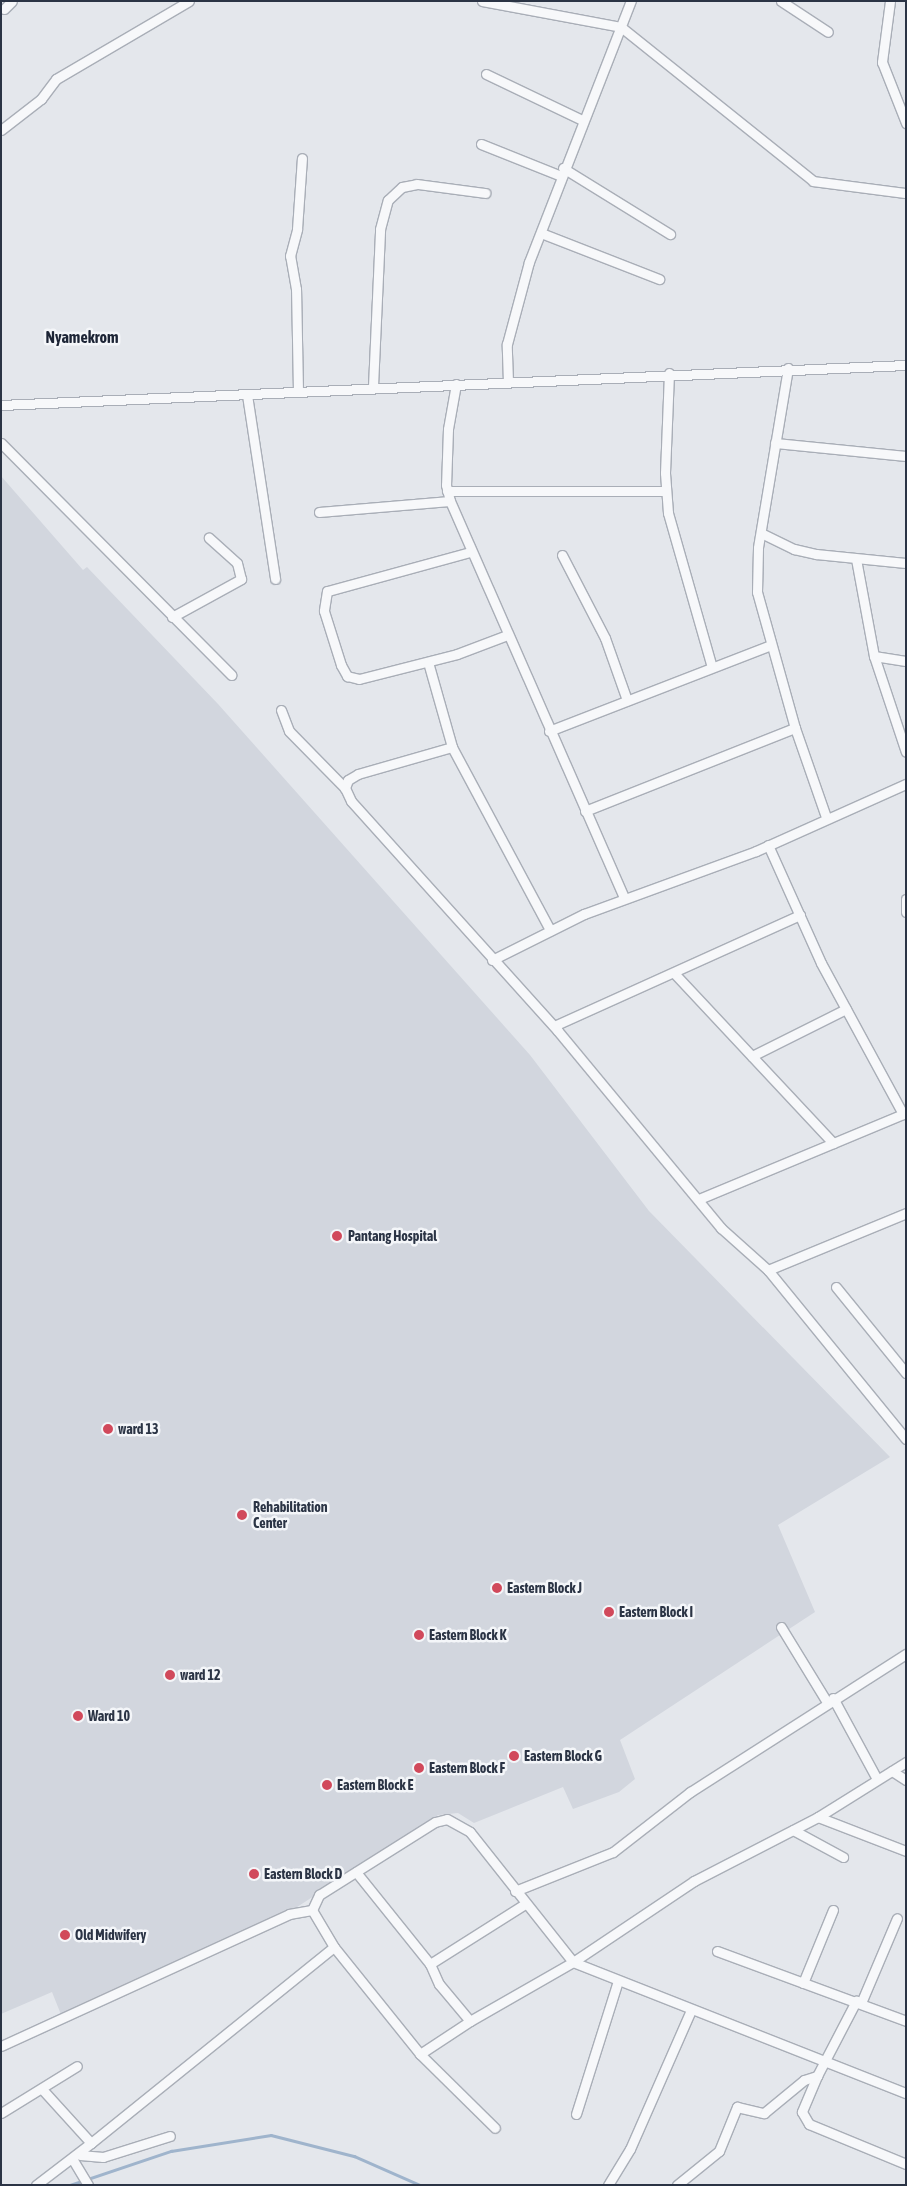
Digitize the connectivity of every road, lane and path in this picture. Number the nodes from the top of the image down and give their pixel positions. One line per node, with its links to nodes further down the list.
1 (12, 1): 7 (street)
2 (189, 1): 13 (street)
3 (482, 1): 8 (street)
4 (630, 1): 8 (street)
5 (781, 1): 9 (street)
6 (890, 1): 12 (street)
7 (4, 9)
8 (620, 27): 11 (street); 18 (street)
9 (828, 32)
10 (486, 74): 11 (street)
11 (582, 120): 16 (street)
12 (906, 123)
13 (1, 130)
14 (481, 144): 16 (street)
15 (302, 158): 28 (street)
16 (562, 172): 19 (street); 20 (street)
17 (485, 193): 27 (street)
18 (906, 193)
19 (541, 233): 21 (street); 25 (street)
20 (670, 234)
21 (659, 279)
22 (906, 365): 23 (street)
23 (788, 368): 24 (street); 32 (street)
24 (669, 372): 25 (street); 35 (street)
25 (508, 382): 26 (street)
26 (456, 384): 27 (street); 34 (street)
27 (373, 386): 28 (street)
28 (298, 391): 29 (street)
29 (247, 395): 30 (street); 44 (street)
30 (1, 405)
31 (1, 443): 45 (street)
32 (775, 443): 33 (street); 38 (street)
33 (906, 456)
34 (447, 491): 35 (street); 36 (street)
35 (665, 491): 51 (street)
36 (450, 501): 37 (street); 40 (street)
37 (319, 512)
38 (761, 532): 42 (street); 47 (street)
39 (208, 538): 45 (street)
40 (470, 552): 46 (street); 50 (street)
41 (562, 555): 53 (street)
42 (856, 559): 43 (street); 48 (street)
43 (906, 563)
44 (275, 579)
45 (172, 617): 52 (street)
46 (507, 635): 50 (street); 56 (street)
47 (771, 645): 51 (street); 55 (street)
48 (874, 656): 49 (street); 58 (street)
49 (906, 661)
50 (428, 662): 57 (street)
51 (712, 667): 53 (street)
52 (231, 675)
53 (627, 700): 56 (street)
54 (280, 710): 60 (street)
55 (795, 728): 61 (street); 62 (street)
56 (549, 730): 61 (street)
57 (452, 747): 60 (street); 68 (street)
58 (906, 752)
59 (906, 784): 62 (street)
60 (345, 788): 69 (street)
61 (585, 811): 64 (street)
62 (826, 817): 63 (street)
63 (768, 845): 64 (street); 67 (street)
64 (624, 898): 68 (street)
65 (906, 899): 66 (street)
66 (906, 912)
67 (800, 915): 70 (street); 71 (street)
68 (550, 930): 69 (street)
69 (492, 960): 72 (street)
70 (674, 973): 72 (street); 73 (street)
71 (846, 1009): 73 (street); 74 (street)
72 (554, 1026): 76 (street)
73 (752, 1056): 75 (street)
74 (904, 1114): 75 (street)
75 (833, 1143): 76 (street)
76 (699, 1199): 78 (street)
77 (906, 1213): 78 (street)
78 (768, 1270): 81 (street)
79 (836, 1287): 80 (street)
80 (906, 1372)
81 (906, 1439)
82 (781, 1627): 84 (street)
83 (906, 1654): 84 (street)
84 (830, 1700): 87 (street); 94 (street)
85 (906, 1762): 86 (street)
86 (892, 1771): 87 (street); 88 (street)
87 (877, 1779): 89 (street)
88 (906, 1780)
89 (818, 1817): 90 (street); 91 (street)
90 (793, 1830): 92 (street); 101 (street)
91 (906, 1850)
92 (843, 1858)
93 (356, 1872): 94 (street); 96 (street); 102 (street)
94 (516, 1891): 95 (street)
95 (526, 1904): 101 (street); 102 (street)
96 (312, 1910): 99 (street); 109 (street)
97 (833, 1910): 104 (street)
98 (897, 1918): 105 (street)
99 (334, 1947): 110 (street); 120 (street)
100 (717, 1950): 104 (street)
101 (574, 1962): 103 (street); 107 (street)
102 (430, 1964): 107 (street)
103 (618, 1981): 106 (street); 117 (street)
104 (803, 1983): 105 (street)
105 (858, 2002): 108 (street); 111 (street)
106 (691, 2010): 111 (street); 125 (street)
107 (470, 2021): 110 (street)
108 (906, 2021)
109 (1, 2046)
110 (420, 2054): 118 (street)
111 (825, 2062): 113 (street); 115 (street)
112 (77, 2066): 114 (street)
113 (817, 2076): 122 (street); 126 (street)
114 (42, 2089): 116 (street); 120 (street)
115 (906, 2093)
116 (1, 2113)
117 (576, 2114)
118 (495, 2128)
119 (170, 2136): 121 (street)
120 (91, 2143): 121 (street)
121 (77, 2158): 123 (street); 124 (street)
122 (906, 2164)
123 (87, 2184)
124 (36, 2185)
125 (608, 2185)
126 (677, 2185)

